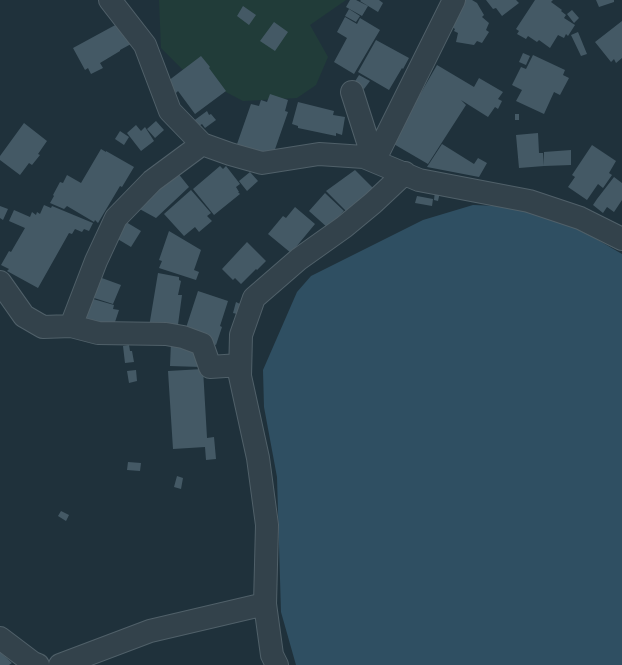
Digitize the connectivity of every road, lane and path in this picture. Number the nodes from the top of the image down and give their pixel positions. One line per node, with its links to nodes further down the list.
1 (110, 0): 4 (street)
2 (454, 0): 5 (street)
3 (352, 92): 5 (street)
4 (202, 144): 5 (street); 9 (street)
5 (374, 161): 6 (street)
6 (405, 174): 7 (street); 10 (street)
7 (622, 239)
8 (0, 282): 9 (street)
9 (71, 326): 10 (street)
10 (240, 365): 11 (street)
11 (265, 604): 14 (street); 15 (street)
12 (0, 638): 13 (street)
13 (38, 665)
14 (60, 665)
15 (278, 665)

